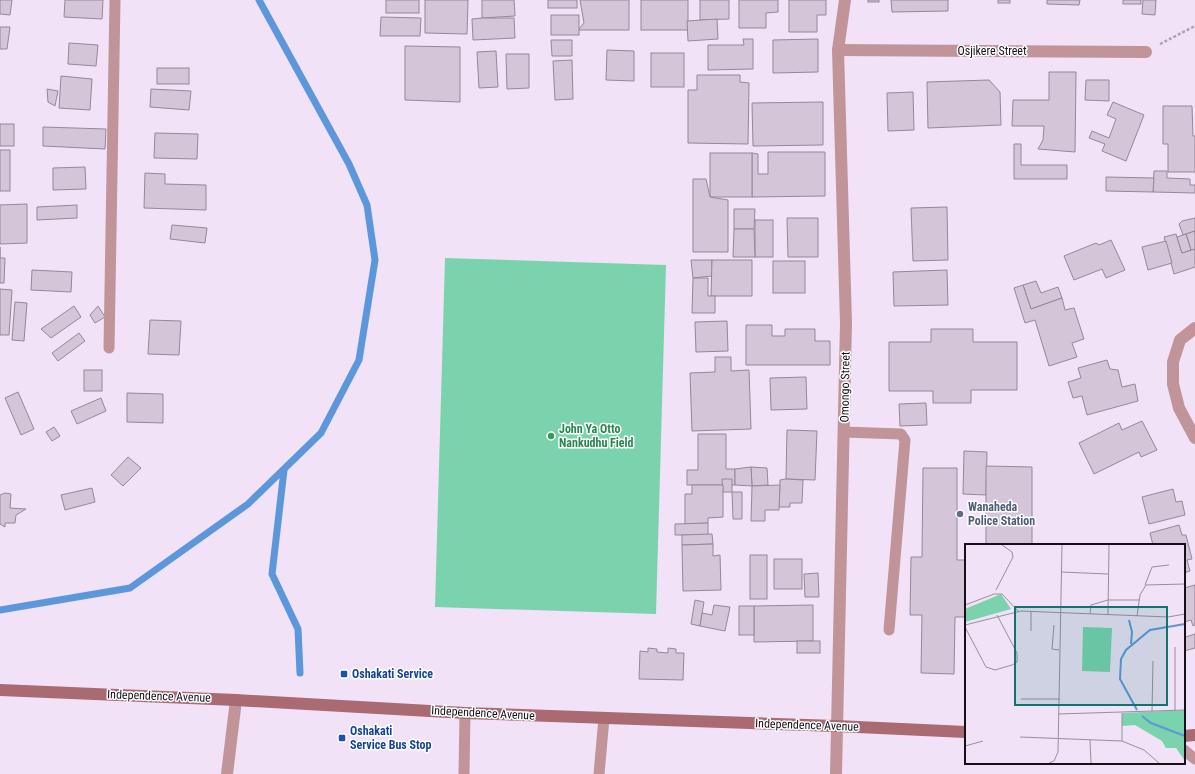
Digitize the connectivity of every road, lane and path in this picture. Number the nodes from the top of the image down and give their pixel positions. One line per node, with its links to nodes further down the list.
1 (115, 0): 7 (lane)
2 (845, 0): 4 (street, Omongo Street)
3 (1195, 26): 5 (path)
4 (838, 50): 5 (street, Osjikere Street); 8 (street, Omongo Street)
5 (1146, 52)
6 (1195, 328): 9 (street)
7 (109, 348)
8 (844, 432): 10 (lane); 15 (street, Omongo Street)
9 (1195, 438)
10 (889, 630)
11 (0, 690): 12 (main road, Independence Avenue)
12 (236, 700): 13 (main road, Independence Avenue); 19 (street)
13 (465, 713): 14 (main road, Independence Avenue); 20 (lane)
14 (604, 718): 15 (main road, Independence Avenue); 21 (lane)
15 (836, 726): 16 (main road, Independence Avenue); 22 (street, Omongo Street)
16 (965, 732)
17 (1185, 751): 18 (lane)
18 (1195, 759)
19 (227, 774)
20 (464, 774)
21 (599, 774)
22 (836, 774)

